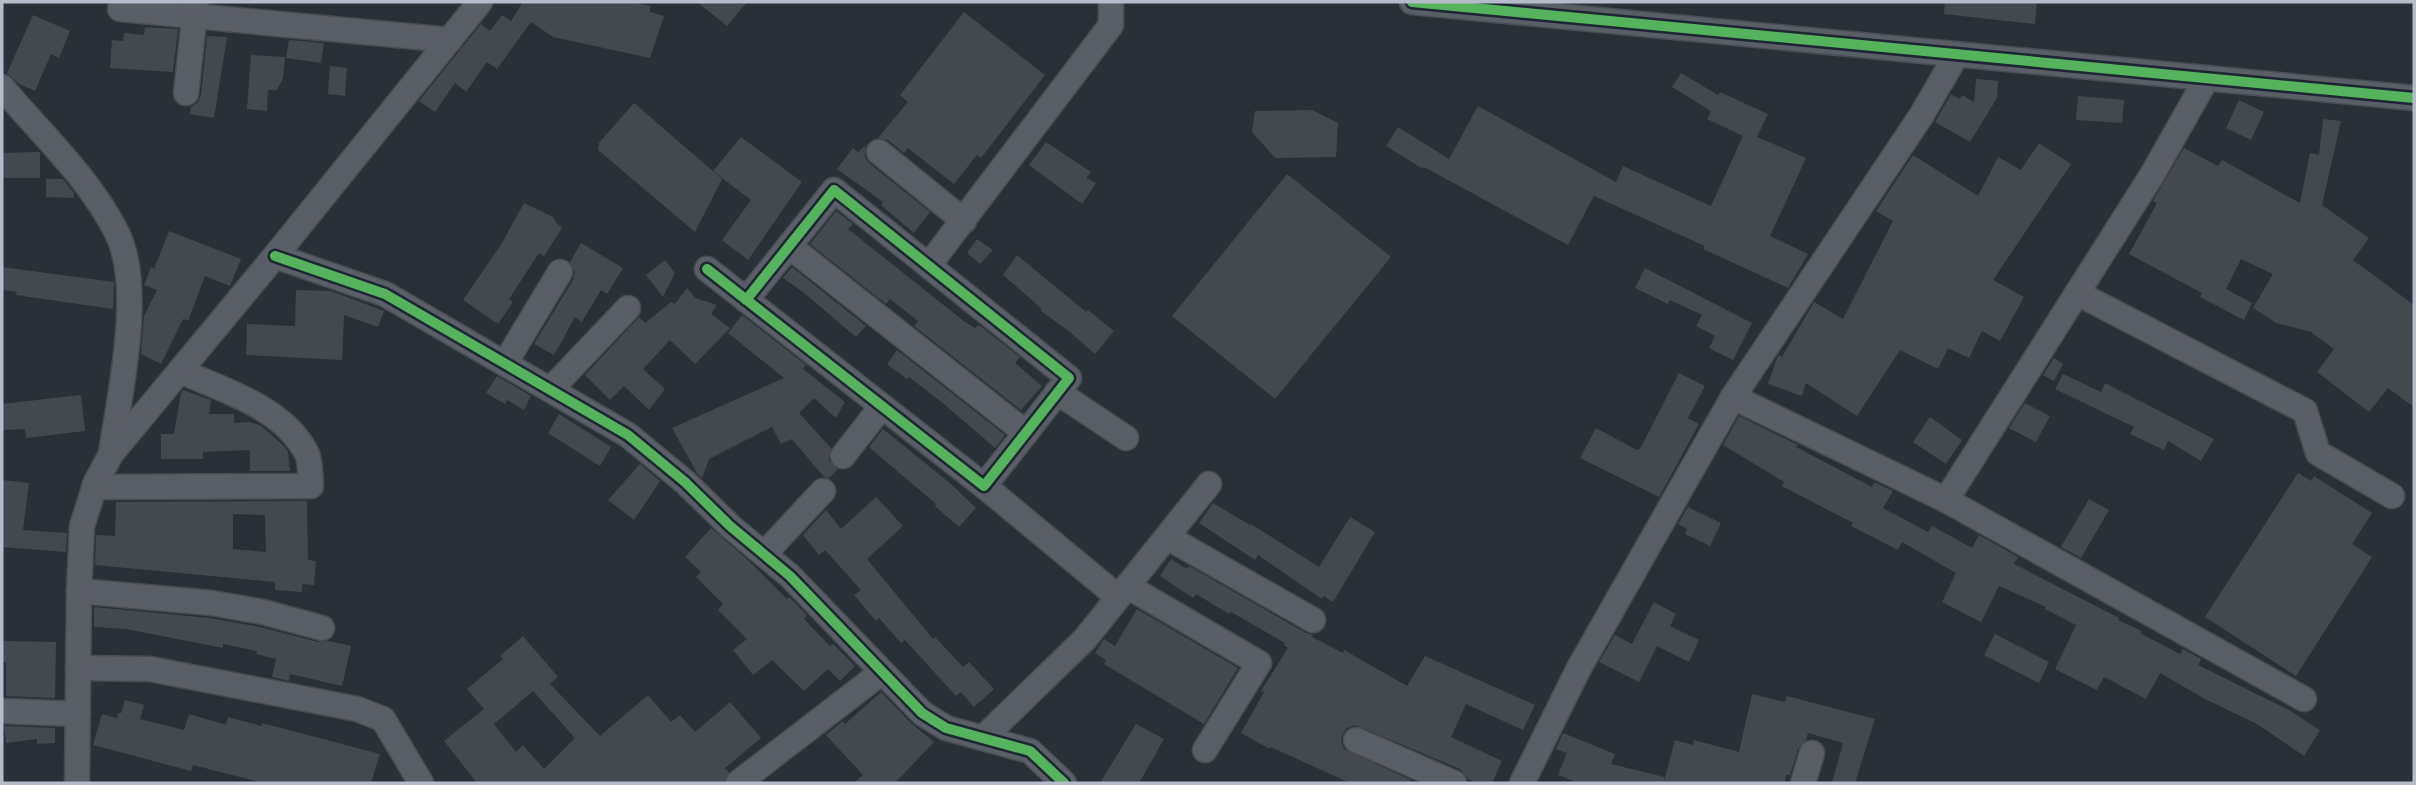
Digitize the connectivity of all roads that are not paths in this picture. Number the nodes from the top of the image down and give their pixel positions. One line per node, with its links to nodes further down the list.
1 (480, 2): 7 (street)
2 (1111, 2): 14 (street)
3 (1412, 2): 4 (street)
4 (1520, 7): 8 (street)
5 (120, 9): 6 (street)
6 (195, 9): 7 (street); 11 (street)
7 (450, 40): 16 (street)
8 (1957, 54): 9 (street); 27 (street)
9 (2207, 78): 12 (street); 20 (street)
10 (2, 87): 31 (street)
11 (186, 93)
12 (2414, 98)
13 (879, 152): 14 (street)
14 (964, 221): 17 (street)
15 (789, 246): 17 (street); 21 (street); 29 (street)
16 (275, 256): 23 (street); 24 (street)
17 (929, 265): 26 (street)
18 (707, 269): 21 (street)
19 (560, 272): 23 (street)
20 (2077, 293): 37 (street); 38 (street)
21 (746, 300): 28 (street)
22 (628, 308): 25 (street)
23 (505, 363): 25 (street)
24 (180, 371): 31 (street); 35 (street)
25 (551, 389): 40 (street)
26 (1057, 392): 29 (street); 30 (street)
27 (1732, 397): 38 (street); 59 (street)
28 (882, 406): 32 (street); 34 (street)
29 (1026, 433): 34 (street)
30 (1126, 438)
31 (111, 454): 35 (street)
32 (844, 456)
33 (1209, 485): 39 (street)
34 (985, 486): 42 (street)
35 (94, 487): 41 (street)
36 (823, 491): 40 (street)
37 (2392, 496)
38 (1945, 500): 47 (street)
39 (1167, 537): 42 (street); 43 (street)
40 (765, 554): 46 (street)
41 (79, 591): 44 (street); 45 (street)
42 (1123, 592): 50 (street); 52 (street)
43 (1312, 620)
44 (321, 628)
45 (78, 668): 49 (street); 55 (street)
46 (882, 672): 50 (street); 56 (street)
47 (2304, 699)
48 (2, 711): 49 (street)
49 (78, 714): 54 (street)
50 (984, 738): 57 (street)
51 (1356, 740): 58 (street)
52 (1205, 750)
53 (1812, 753): 60 (street)
54 (77, 783)
55 (421, 783)
56 (738, 783)
57 (1064, 783)
58 (1454, 783)
59 (1522, 783)
60 (1803, 783)

